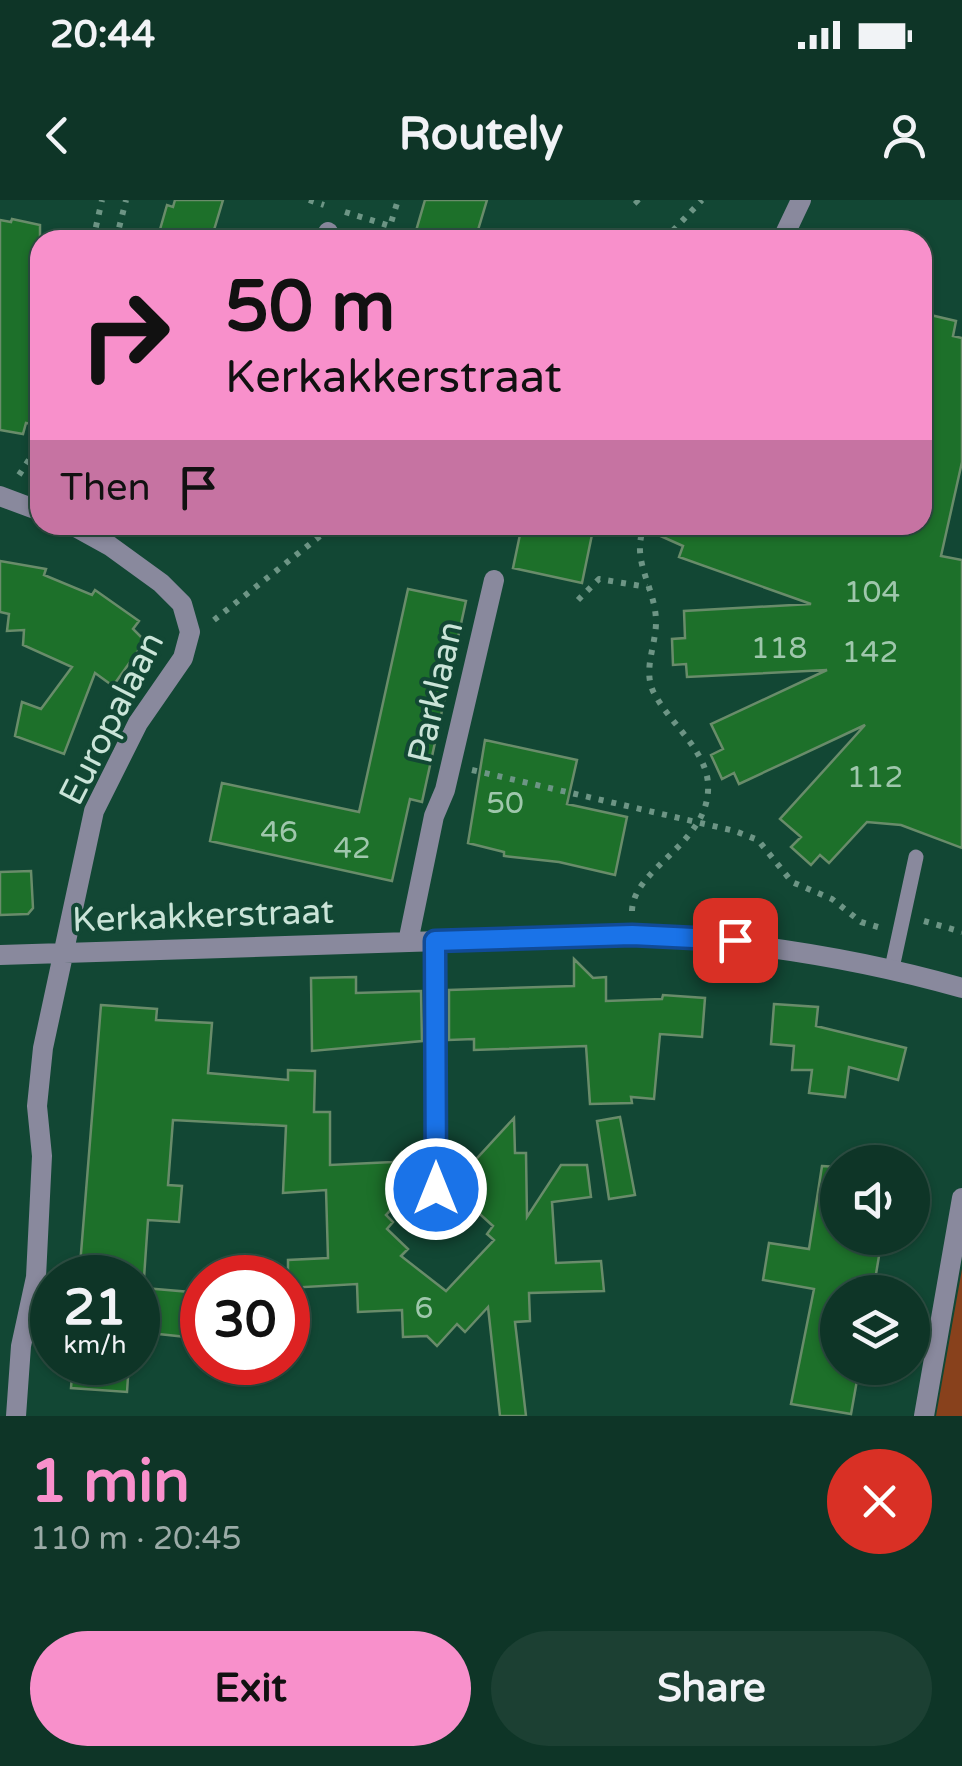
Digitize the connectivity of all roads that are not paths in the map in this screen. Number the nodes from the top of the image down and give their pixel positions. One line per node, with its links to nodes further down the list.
1 (801, 200): 2 (street)
2 (787, 230)
3 (2, 497): 4 (street)
4 (30, 507)
5 (90, 535): 10 (street, Europalaan)
6 (494, 580): 9 (street, Parklaan)
7 (916, 857): 12 (lane)
8 (435, 941): 9 (street, Kerkakkerstraat); 12 (street, Kerkakkerstraat); 14 (street)
9 (408, 942): 10 (street, Kerkakkerstraat)
10 (64, 951): 11 (street, Kerkakkerstraat); 16 (street, Europalaan)
11 (0, 955)
12 (892, 968): 13 (street, Kerkakkerstraat)
13 (962, 988)
14 (436, 1189)
15 (962, 1198): 17 (street)
16 (16, 1416)
17 (924, 1416)

